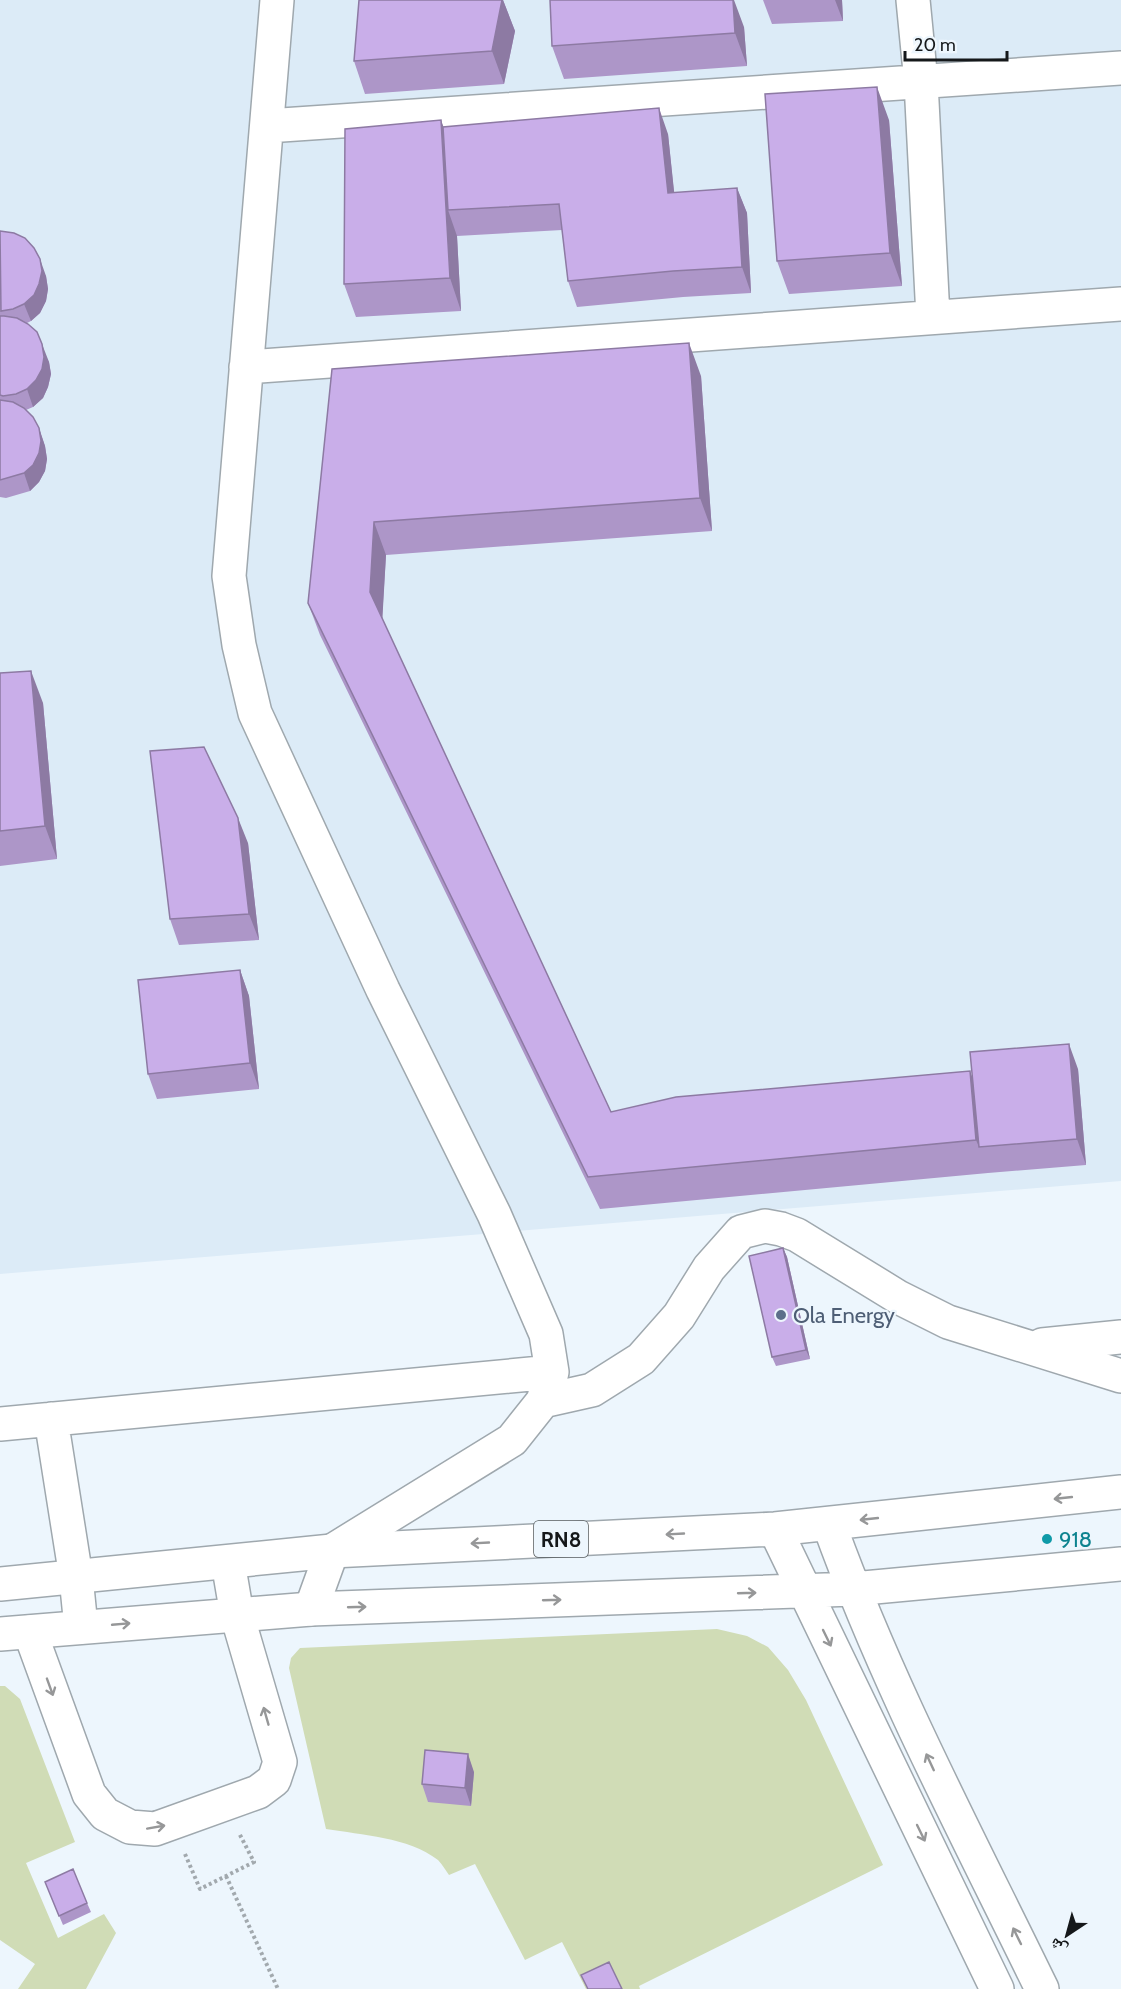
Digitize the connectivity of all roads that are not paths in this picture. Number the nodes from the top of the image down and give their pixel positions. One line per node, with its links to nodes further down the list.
1 (277, 0): 5 (street)
2 (914, 0): 4 (street)
3 (1121, 68): 4 (street)
4 (921, 82): 5 (street); 7 (street)
5 (267, 126): 8 (street)
6 (1121, 304): 7 (street)
7 (933, 317): 8 (street)
8 (246, 367): 12 (street)
9 (1121, 1337): 10 (street)
10 (1028, 1347): 11 (street); 12 (street)
11 (1121, 1376)
12 (547, 1387): 13 (street); 18 (street)
13 (51, 1419): 14 (street); 21 (street)
14 (0, 1424)
15 (1121, 1492): 16 (street, RN8, one-way to 16)
16 (829, 1524): 17 (street, RN8); 23 (street)
17 (775, 1529): 18 (street, RN8, one-way to 18); 24 (street)
18 (332, 1551): 19 (street, RN8); 25 (street)
19 (228, 1562): 21 (street, RN8); 26 (street)
20 (1121, 1564): 23 (street)
21 (76, 1577): 22 (street, RN8); 27 (street)
22 (0, 1584)
23 (853, 1589): 24 (street); 30 (street, one-way to 23)
24 (804, 1591): 25 (street, one-way to 24); 29 (street, one-way to 29)
25 (311, 1609): 26 (street)
26 (237, 1615): 27 (street, one-way to 26); 28 (street, one-way to 26)
27 (81, 1627): 28 (street)
28 (15, 1633)
29 (997, 1989)
30 (1042, 1989)

